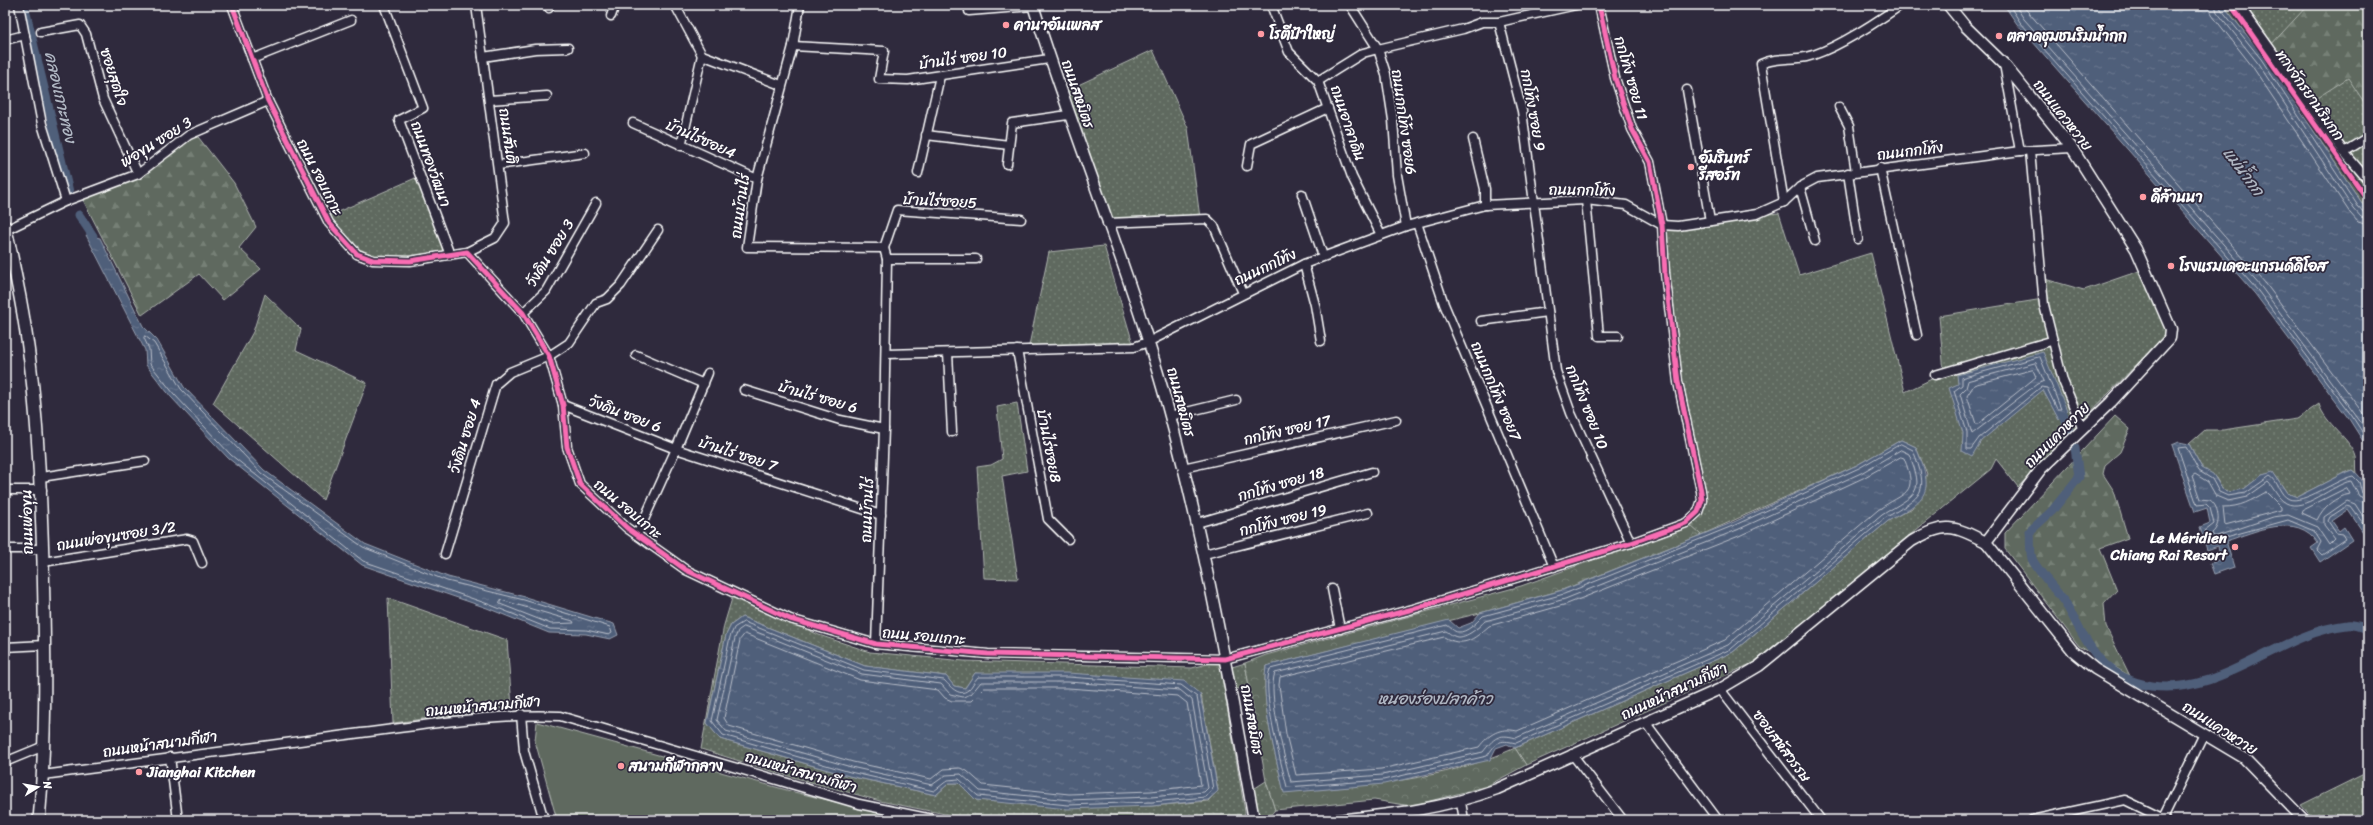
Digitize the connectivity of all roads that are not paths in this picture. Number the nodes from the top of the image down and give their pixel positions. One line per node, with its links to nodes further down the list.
1 (19, 5): 21 (street)
2 (232, 5): 28 (street, ถนน รอบเกาะ)
3 (384, 5): 82 (street, ถนนทองวัฒนา)
4 (476, 5): 27 (street, ถนนสันติ)
5 (615, 5): 17 (street)
6 (675, 5): 26 (street)
7 (800, 5): 23 (street, ถนนบ้านไร่)
8 (1033, 5): 16 (street); 29 (street, ถนนสหมิตร)
9 (1271, 5): 32 (street, ถนนอาลาดิน)
10 (1350, 5): 25 (street, ถนนกกโท้ง ซอย6)
11 (1576, 5): 19 (street)
12 (1599, 5): 73 (street, กกโท้ง ซอย 11)
13 (1900, 5): 65 (street)
14 (1948, 5): 30 (street, ถนนแควหวาย)
15 (2239, 5): 50 (street)
16 (969, 11)
17 (611, 16)
18 (351, 20): 28 (street)
19 (1499, 22): 25 (street); 67 (street, กกโท้ง ซอย 9)
20 (41, 32): 58 (street, ซอยสุดใจ)
21 (25, 35): 22 (street); 64 (street)
22 (5, 40)
23 (793, 46): 31 (street, บ้านไร่ ซอย 10); 33 (street, ถนนบ้านไร่)
24 (568, 48): 27 (street)
25 (1378, 49): 32 (street); 74 (street, ถนนกกโท้ง ซอย6)
26 (702, 55): 33 (street); 46 (street)
27 (483, 57): 36 (street, ถนนสันติ)
28 (252, 58): 37 (street, ถนน รอบเกาะ)
29 (1050, 59): 31 (street, บ้านไร่ ซอย 10); 40 (street, ถนนสหมิตร)
30 (2004, 64): 47 (street, ถนนแควหวาย); 48 (street)
31 (940, 76): 42 (street)
32 (1318, 81): 39 (street, ถนนอาลาดิน)
33 (781, 86): 59 (street, ถนนบ้านไร่)
34 (1687, 90): 70 (street)
35 (547, 96): 36 (street)
36 (489, 100): 53 (street, ถนนสันติ)
37 (268, 101): 58 (street, พ่อขุน ซอย 3); 82 (street, ถนน รอบเกาะ)
38 (1839, 107): 56 (street)
39 (1328, 108): 54 (street); 77 (street, ถนนอาลาดิน)
40 (1068, 115): 45 (street); 71 (street, ถนนสหมิตร)
41 (633, 123): 46 (street, บ้านไร่ซอย4)
42 (926, 135): 45 (street); 57 (street)
43 (2368, 137): 50 (street)
44 (1473, 139): 68 (street)
45 (1009, 145): 52 (street)
46 (681, 146): 59 (street, บ้านไร่ซอย4)
47 (2072, 148): 49 (street, ถนนกกโท้ง); 110 (street, ถนนแควหวาย)
48 (2020, 151): 49 (street, ถนนกกโท้ง); 55 (street, ถนนกกโท้ง)
49 (2030, 151): 94 (street)
50 (2344, 152): 60 (street)
51 (585, 153): 53 (street)
52 (1007, 164)
53 (498, 165): 81 (street, ถนนสันติ)
54 (1247, 166)
55 (1880, 168): 56 (street, ถนนกกโท้ง); 92 (street)
56 (1852, 172): 61 (street, ถนนกกโท้ง); 78 (street)
57 (918, 173)
58 (138, 174): 64 (street, พ่อขุน ซอย 3)
59 (757, 179): 80 (street, ถนนบ้านไร่)
60 (2368, 180)
61 (1800, 187): 65 (street, ถนนกกโท้ง); 79 (street)
62 (1302, 194): 83 (street)
63 (1586, 200): 67 (street, ถนนกกโท้ง); 73 (street, ถนนกกโท้ง); 91 (street)
64 (66, 201): 75 (street)
65 (1784, 202): 70 (street, ถนนกกโท้ง)
66 (596, 203): 89 (street, วังดิน ซอย 3)
67 (1533, 203): 68 (street, ถนนกกโท้ง); 88 (street, กกโท้ง ซอย 10)
68 (1485, 205): 72 (street, ถนนกกโท้ง)
69 (1021, 219): 80 (street, บ้านไร่ซอย5)
70 (1710, 221): 73 (street, ถนนกกโท้ง)
71 (1107, 223): 87 (street); 95 (street, ถนนสหมิตร)
72 (1417, 223): 74 (street, ถนนกกโท้ง); 132 (street, ถนนกกโท้ง ซอย7)
73 (1662, 225): 125 (street, กกโท้ง ซอย 11)
74 (1406, 226): 77 (street, ถนนกกโท้ง)
75 (6, 228): 116 (main road, ถนนพ่อขุน)
76 (658, 230): 100 (street, วังดิน ซอย 4)
77 (1381, 235): 83 (street, ถนนกกโท้ง)
78 (1858, 239)
79 (1815, 241)
80 (884, 248): 85 (street, ถนนบ้านไร่)
81 (467, 252): 82 (street, ถนน รอบเกาะ); 89 (street, ถนน รอบเกาะ)
82 (450, 255)
83 (1324, 256): 86 (street, ถนนกกโท้ง)
84 (976, 259): 85 (street)
85 (887, 260): 98 (street, ถนนบ้านไร่)
86 (1304, 264): 87 (street, ถนนกกโท้ง); 93 (street)
87 (1243, 293): 95 (street, ถนนกกโท้ง)
88 (1548, 312): 90 (street); 125 (street, กกโท้ง ซอย 10)
89 (523, 313): 100 (street, ถนน รอบเกาะ)
90 (1481, 321)
91 (1618, 336)
92 (1917, 336)
93 (1321, 341)
94 (2051, 341): 102 (street); 110 (street)
95 (1148, 342): 96 (street); 107 (street, ถนนสหมิตร)
96 (1017, 350): 97 (street); 123 (street, บ้านไร่ซอย8)
97 (948, 353): 98 (street); 111 (street)
98 (886, 354): 109 (street, ถนนบ้านไร่)
99 (636, 355): 103 (street)
100 (549, 356): 106 (street, ถนน รอบเกาะ); 128 (street, วังดิน ซอย 4)
101 (708, 373): 103 (street)
102 (1936, 375)
103 (704, 384): 112 (street)
104 (744, 390): 109 (street, บ้านไร่ ซอย 6)
105 (1236, 400): 107 (street)
106 (563, 405): 112 (street, วังดิน ซอย 6); 122 (street, ถนน รอบเกาะ)
107 (1170, 416): 114 (street, ถนนสหมิตร)
108 (1396, 420): 114 (street, กกโท้ง ซอย 17)
109 (884, 429): 120 (street, ถนนบ้านไร่)
110 (2083, 429): 124 (street, ถนนแควหวาย)
111 (952, 432)
112 (676, 449): 120 (street, บ้านไร่ ซอย 7); 122 (street, บ้านไร่ ซอย 7)
113 (144, 461): 116 (street)
114 (1183, 468): 121 (street, ถนนสหมิตร)
115 (1372, 472): 121 (street, กกโท้ง ซอย 18)
116 (41, 477): 118 (main road, ถนนพ่อขุน)
117 (5, 490): 118 (street)
118 (42, 490): 127 (main road, ถนนพ่อขุน)
119 (1368, 513): 129 (street, กกโท้ง ซอย 19)
120 (881, 515): 135 (street, ถนนบ้านไร่)
121 (1197, 523): 129 (street, ถนนสหมิตร)
122 (637, 535): 135 (street, ถนน รอบเกาะ)
123 (1068, 539)
124 (1986, 542): 139 (street, ถนนหน้าสนามกีฬา); 142 (street, ถนนแควหวาย)
125 (1631, 543): 132 (street, ถนน รอบเกาะ)
126 (5, 549): 127 (street)
127 (42, 549): 130 (main road, ถนนพ่อขุน)
128 (445, 554)
129 (1204, 554): 138 (street, ถนนสหมิตร)
130 (43, 562): 131 (street, ถนนพ่อขุนซอย 3/2); 136 (main road, ถนนพ่อขุน)
131 (202, 563)
132 (1554, 567): 134 (street, ถนน รอบเกาะ)
133 (1332, 588): 134 (street)
134 (1340, 629): 138 (street, ถนน รอบเกาะ)
135 (876, 644): 138 (street, ถนน รอบเกาะ)
136 (45, 645): 137 (street); 143 (main road, ถนนพ่อขุน)
137 (5, 647)
138 (1225, 658): 154 (street, ถนนสหมิตร)
139 (1720, 689): 141 (street, ถนนหน้าสนามกีฬา); 159 (street, ซอยสหัสวรรษ)
140 (521, 714): 145 (street, ถนนหน้าสนามกีฬา); 152 (street); 153 (street, ถนนหน้าสนามกีฬา)
141 (1645, 722): 144 (street, ถนนหน้าสนามกีฬา); 158 (street)
142 (2204, 734): 149 (street); 161 (street, ถนนแควหวาย)
143 (44, 746): 146 (street); 147 (main road, ถนนพ่อขุน)
144 (1572, 754): 148 (street, ถนนหน้าสนามกีฬา); 157 (street)
145 (170, 758): 147 (street, ถนนหน้าสนามกีฬา); 151 (street)
146 (5, 762)
147 (43, 775): 150 (main road, ถนนพ่อขุน)
148 (1461, 802): 155 (street, ถนนหน้าสนามกีฬา); 156 (street)
149 (2164, 819): 160 (street)
150 (39, 820)
151 (178, 820)
152 (544, 820)
153 (937, 820)
154 (1254, 820)
155 (1337, 820)
156 (1464, 820)
157 (1623, 820)
158 (1718, 820)
159 (1821, 820)
160 (2032, 820)
161 (2304, 820)

